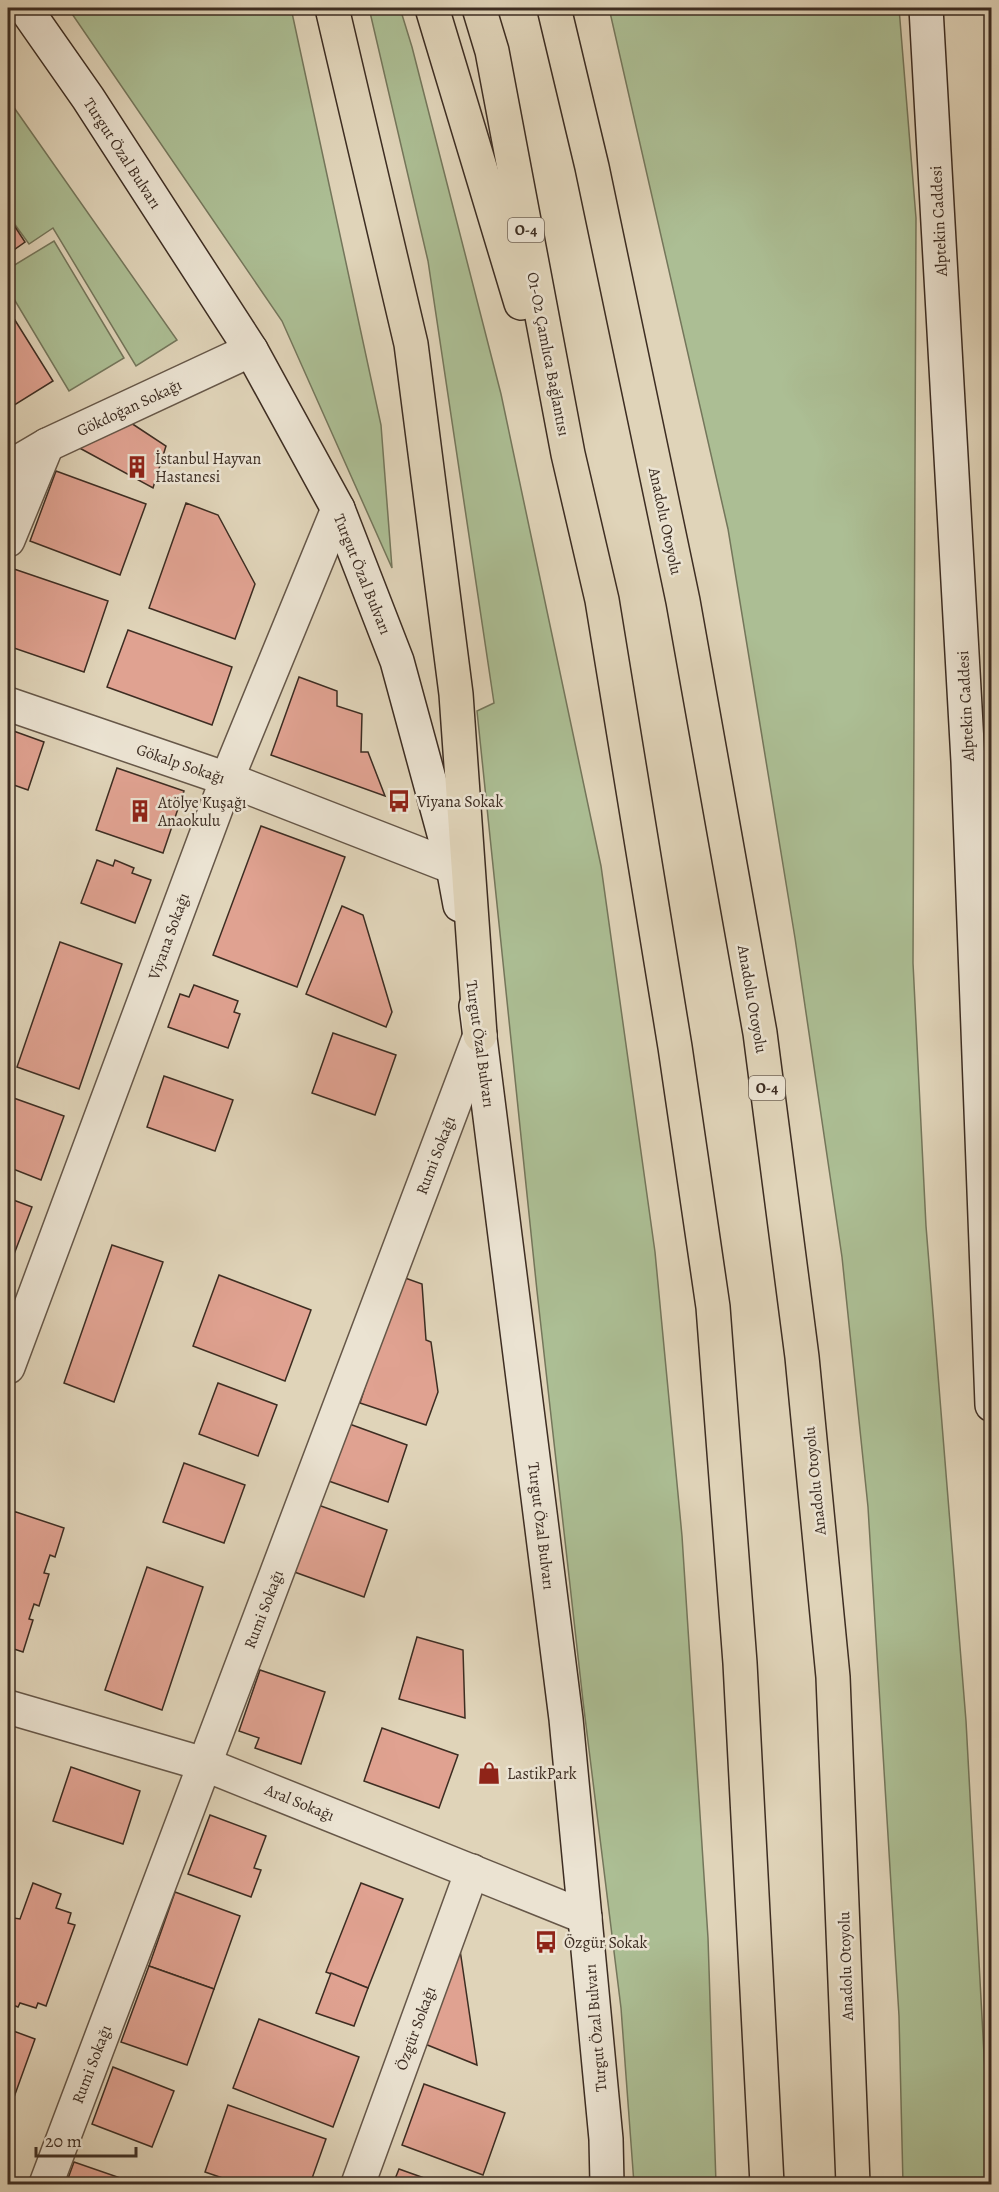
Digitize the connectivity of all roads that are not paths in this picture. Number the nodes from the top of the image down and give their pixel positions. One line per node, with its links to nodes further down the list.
1 (25, 8): 7 (street, Turgut Özal Bulvarı)
2 (332, 8): 17 (highway)
3 (432, 8): 9 (highway)
4 (479, 8): 9 (highway, O1-O2 Çamlıca Bağlantısı / O-4)
5 (554, 8): 28 (highway, Anadolu Otoyolu / O-4)
6 (926, 8): 16 (street, Alptekin Caddesi)
7 (251, 350): 8 (street, Gökdoğan Sokağı); 11 (street, Turgut Özal Bulvarı)
8 (47, 445): 10 (street, Gökdoğan Sokağı); 12 (street)
9 (568, 454): 27 (highway, O-4)
10 (8, 468)
11 (338, 509): 14 (street, Viyana Sokağı); 15 (street, Turgut Özal Bulvarı)
12 (8, 540)
13 (8, 704): 14 (street, Gökalp Sokağı)
14 (227, 779): 15 (street, Gökalp Sokağı); 18 (street, Viyana Sokağı)
15 (453, 867): 17 (street, Turgut Özal Bulvarı)
16 (984, 1031): 19 (street, Alptekin Caddesi)
17 (480, 1035): 21 (street, Rumi Sokağı); 23 (street, Turgut Özal Bulvarı)
18 (8, 1367)
19 (992, 1405)
20 (8, 1707): 21 (street, Aral Sokağı)
21 (204, 1764): 22 (street, Aral Sokağı); 24 (street, Rumi Sokağı)
22 (472, 1871): 23 (street, Aral Sokağı); 25 (street, Özgür Sokağı)
23 (585, 1917): 26 (street, Turgut Özal Bulvarı)
24 (46, 2184)
25 (358, 2184)
26 (607, 2184)
27 (767, 2184)
28 (853, 2184)

